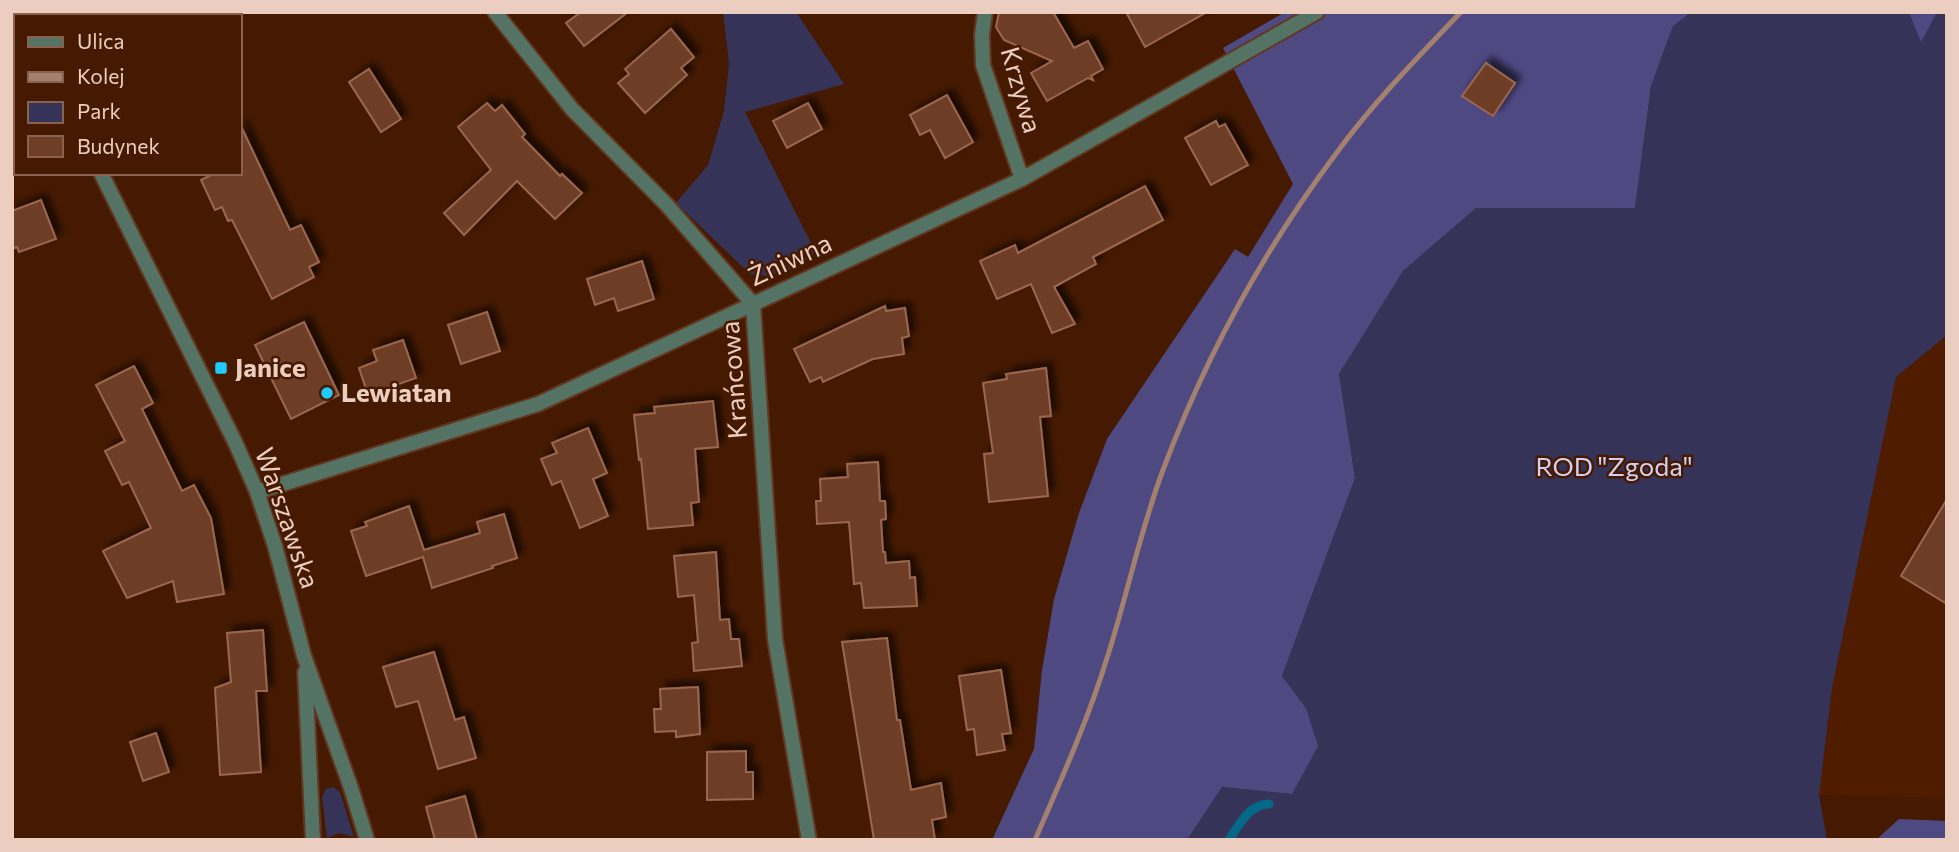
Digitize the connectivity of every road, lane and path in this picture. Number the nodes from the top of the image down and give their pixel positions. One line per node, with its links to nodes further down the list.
1 (495, 12): 6 (street, Krańcowa)
2 (985, 12): 5 (street, Krzywa)
3 (1317, 12): 5 (street, Żniwna)
4 (102, 175): 7 (street, Warszawska)
5 (1023, 179): 6 (street, Żniwna)
6 (753, 304): 7 (street, Żniwna); 11 (street, Krańcowa)
7 (257, 492): 8 (street, Warszawska)
8 (304, 656): 9 (street, Warszawska); 10 (street, Warszawska)
9 (313, 840)
10 (367, 840)
11 (809, 840)

